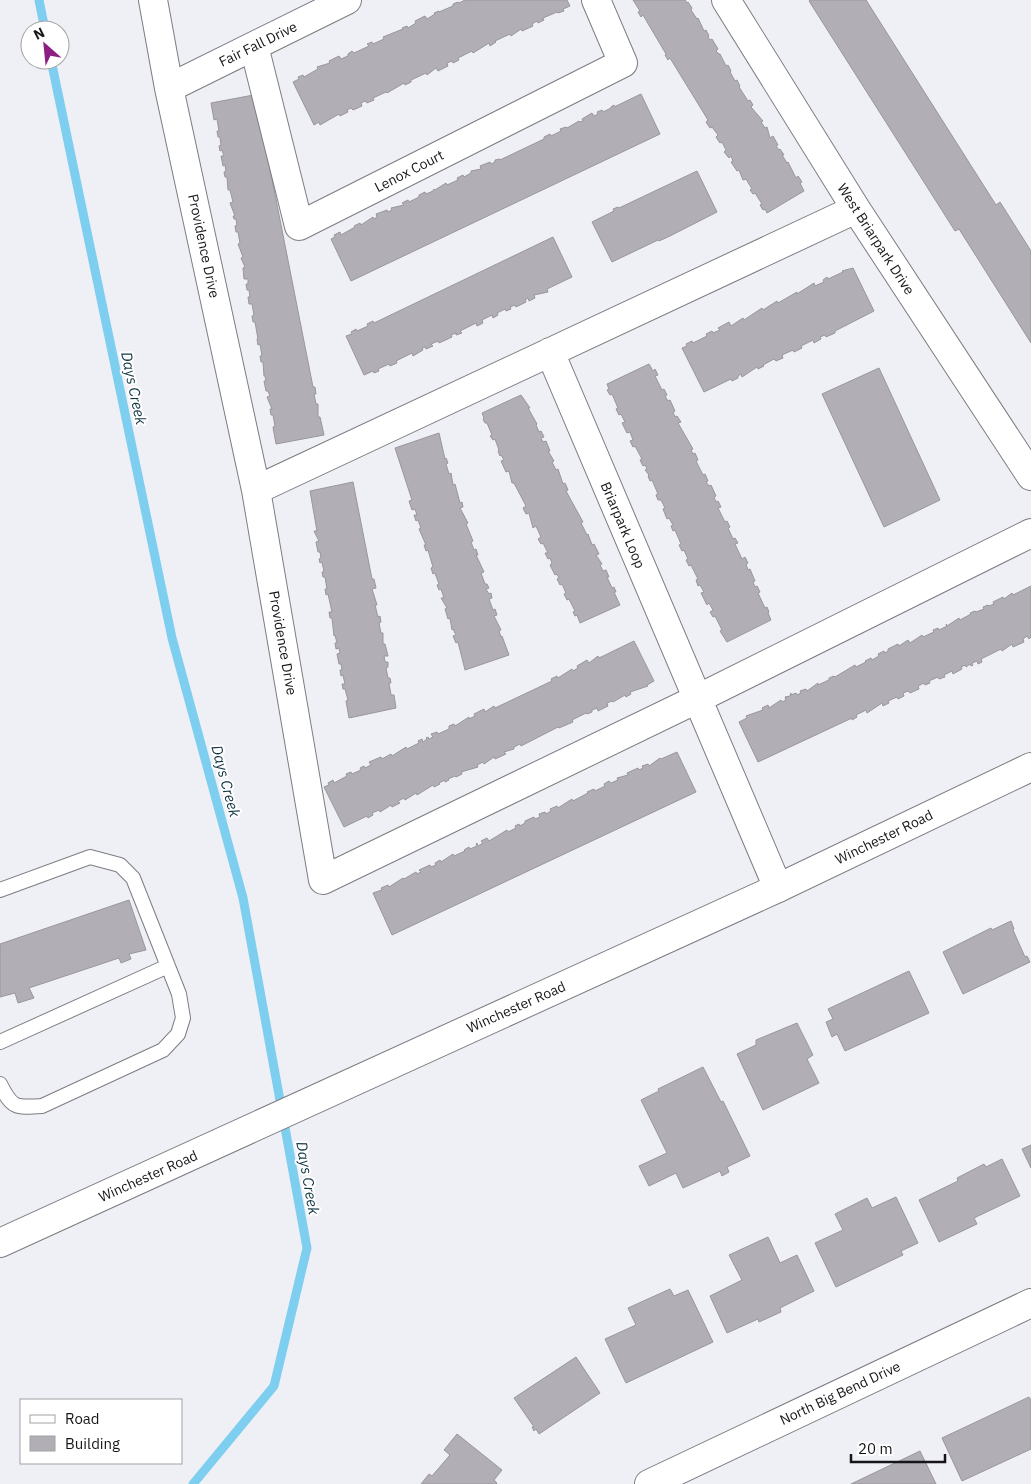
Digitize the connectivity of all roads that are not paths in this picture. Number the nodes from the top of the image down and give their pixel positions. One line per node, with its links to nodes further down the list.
1 (153, 0): 6 (street, Providence Drive)
2 (347, 0): 5 (street, Fair Fall Drive)
3 (596, 0): 5 (street, Lenox Court)
4 (726, 0): 7 (street, West Briarpark Drive)
5 (254, 46): 6 (street, Fair Fall Drive)
6 (170, 88): 10 (street, Providence Drive)
7 (856, 209): 8 (street); 9 (street, West Briarpark Drive)
8 (550, 352): 10 (street); 12 (street, Briarpark Loop)
9 (1031, 476)
10 (256, 490): 12 (street, Providence Drive)
11 (1031, 533): 12 (street)
12 (697, 699): 14 (street, Briarpark Loop)
13 (1031, 767): 14 (street, Winchester Road)
14 (778, 888): 19 (street, Winchester Road)
15 (0, 890): 16 (lane)
16 (168, 966): 17 (lane); 18 (lane)
17 (0, 1042)
18 (0, 1084)
19 (0, 1243)
20 (1031, 1303): 21 (street, North Big Bend Drive)
21 (649, 1484)

